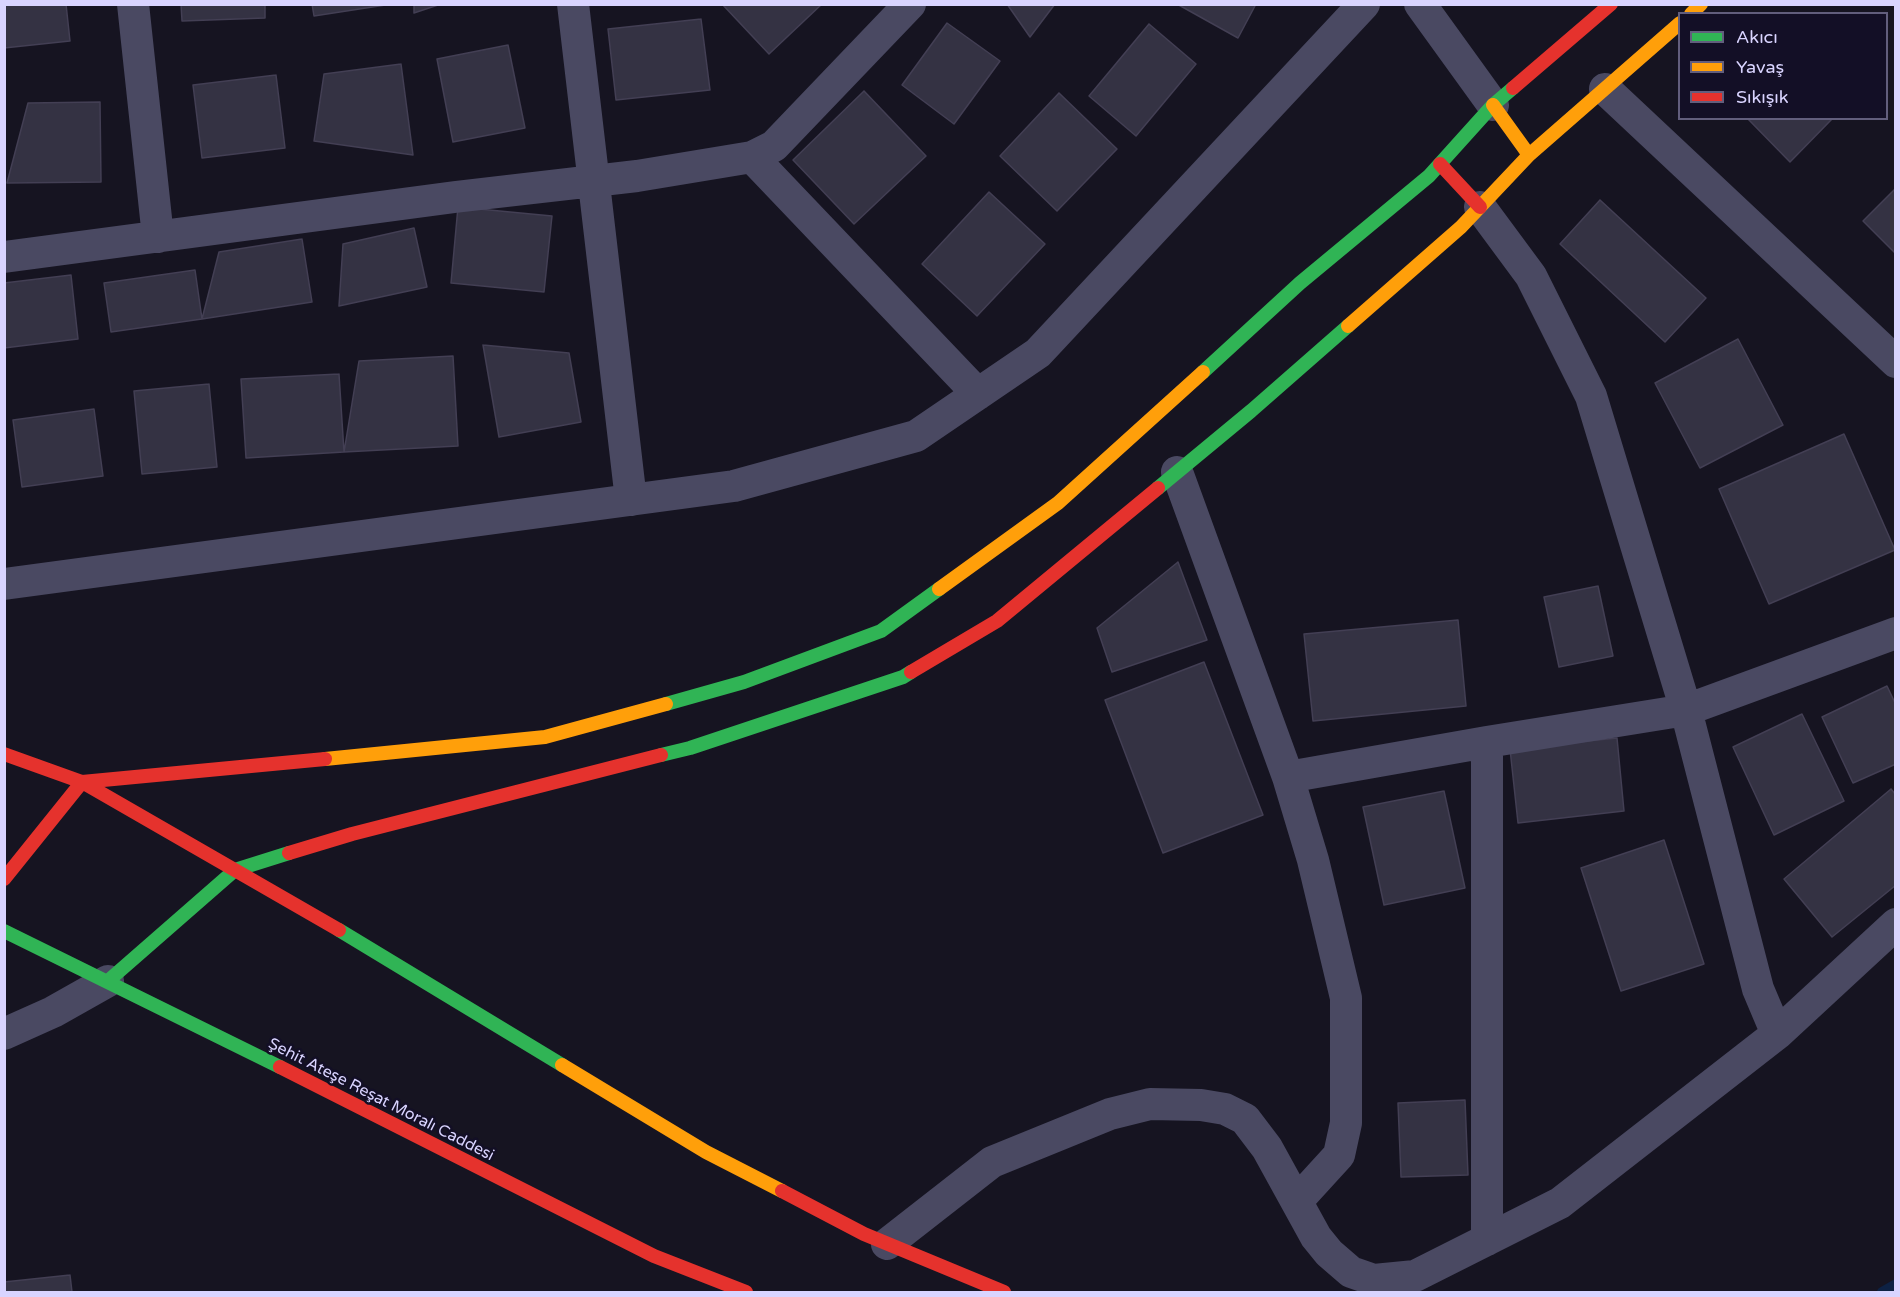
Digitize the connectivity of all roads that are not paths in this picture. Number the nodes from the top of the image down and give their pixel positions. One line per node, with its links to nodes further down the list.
1 (133, 4): 15 (street)
2 (573, 4): 13 (street)
3 (909, 4): 11 (street)
4 (1364, 4): 18 (street)
5 (1420, 4): 9 (street)
6 (1611, 4): 9 (street)
7 (1678, 25): 8 (street)
8 (1605, 89): 10 (street); 17 (street)
9 (1493, 105): 10 (street); 12 (street)
10 (1529, 155): 14 (street)
11 (752, 157): 13 (street); 18 (street)
12 (1440, 164): 14 (street); 27 (street)
13 (593, 181): 15 (street); 20 (street)
14 (1480, 207): 19 (street); 23 (street)
15 (158, 237): 16 (street)
16 (4, 257)
17 (1896, 362)
18 (978, 394): 20 (street)
19 (1178, 472): 26 (street); 28 (street)
20 (631, 500): 21 (street)
21 (4, 584)
22 (1896, 633): 23 (street)
23 (1686, 710): 24 (street); 34 (street)
24 (1487, 742): 26 (street); 36 (street)
25 (4, 754): 27 (street)
26 (1288, 777): 35 (street)
27 (82, 782): 28 (street); 29 (street)
28 (236, 870): 32 (street); 37 (street)
29 (4, 879)
30 (1896, 924): 34 (street)
31 (4, 931): 32 (street, Şehit Ateşe Reşat Moralı Caddesi)
32 (108, 981): 33 (street); 38 (street, Şehit Ateşe Reşat Moralı Caddesi)
33 (4, 1034)
34 (1777, 1034): 36 (street)
35 (1297, 1201): 36 (street); 37 (street)
36 (1487, 1240)
37 (887, 1244): 39 (street)
38 (746, 1293)
39 (1004, 1293)

